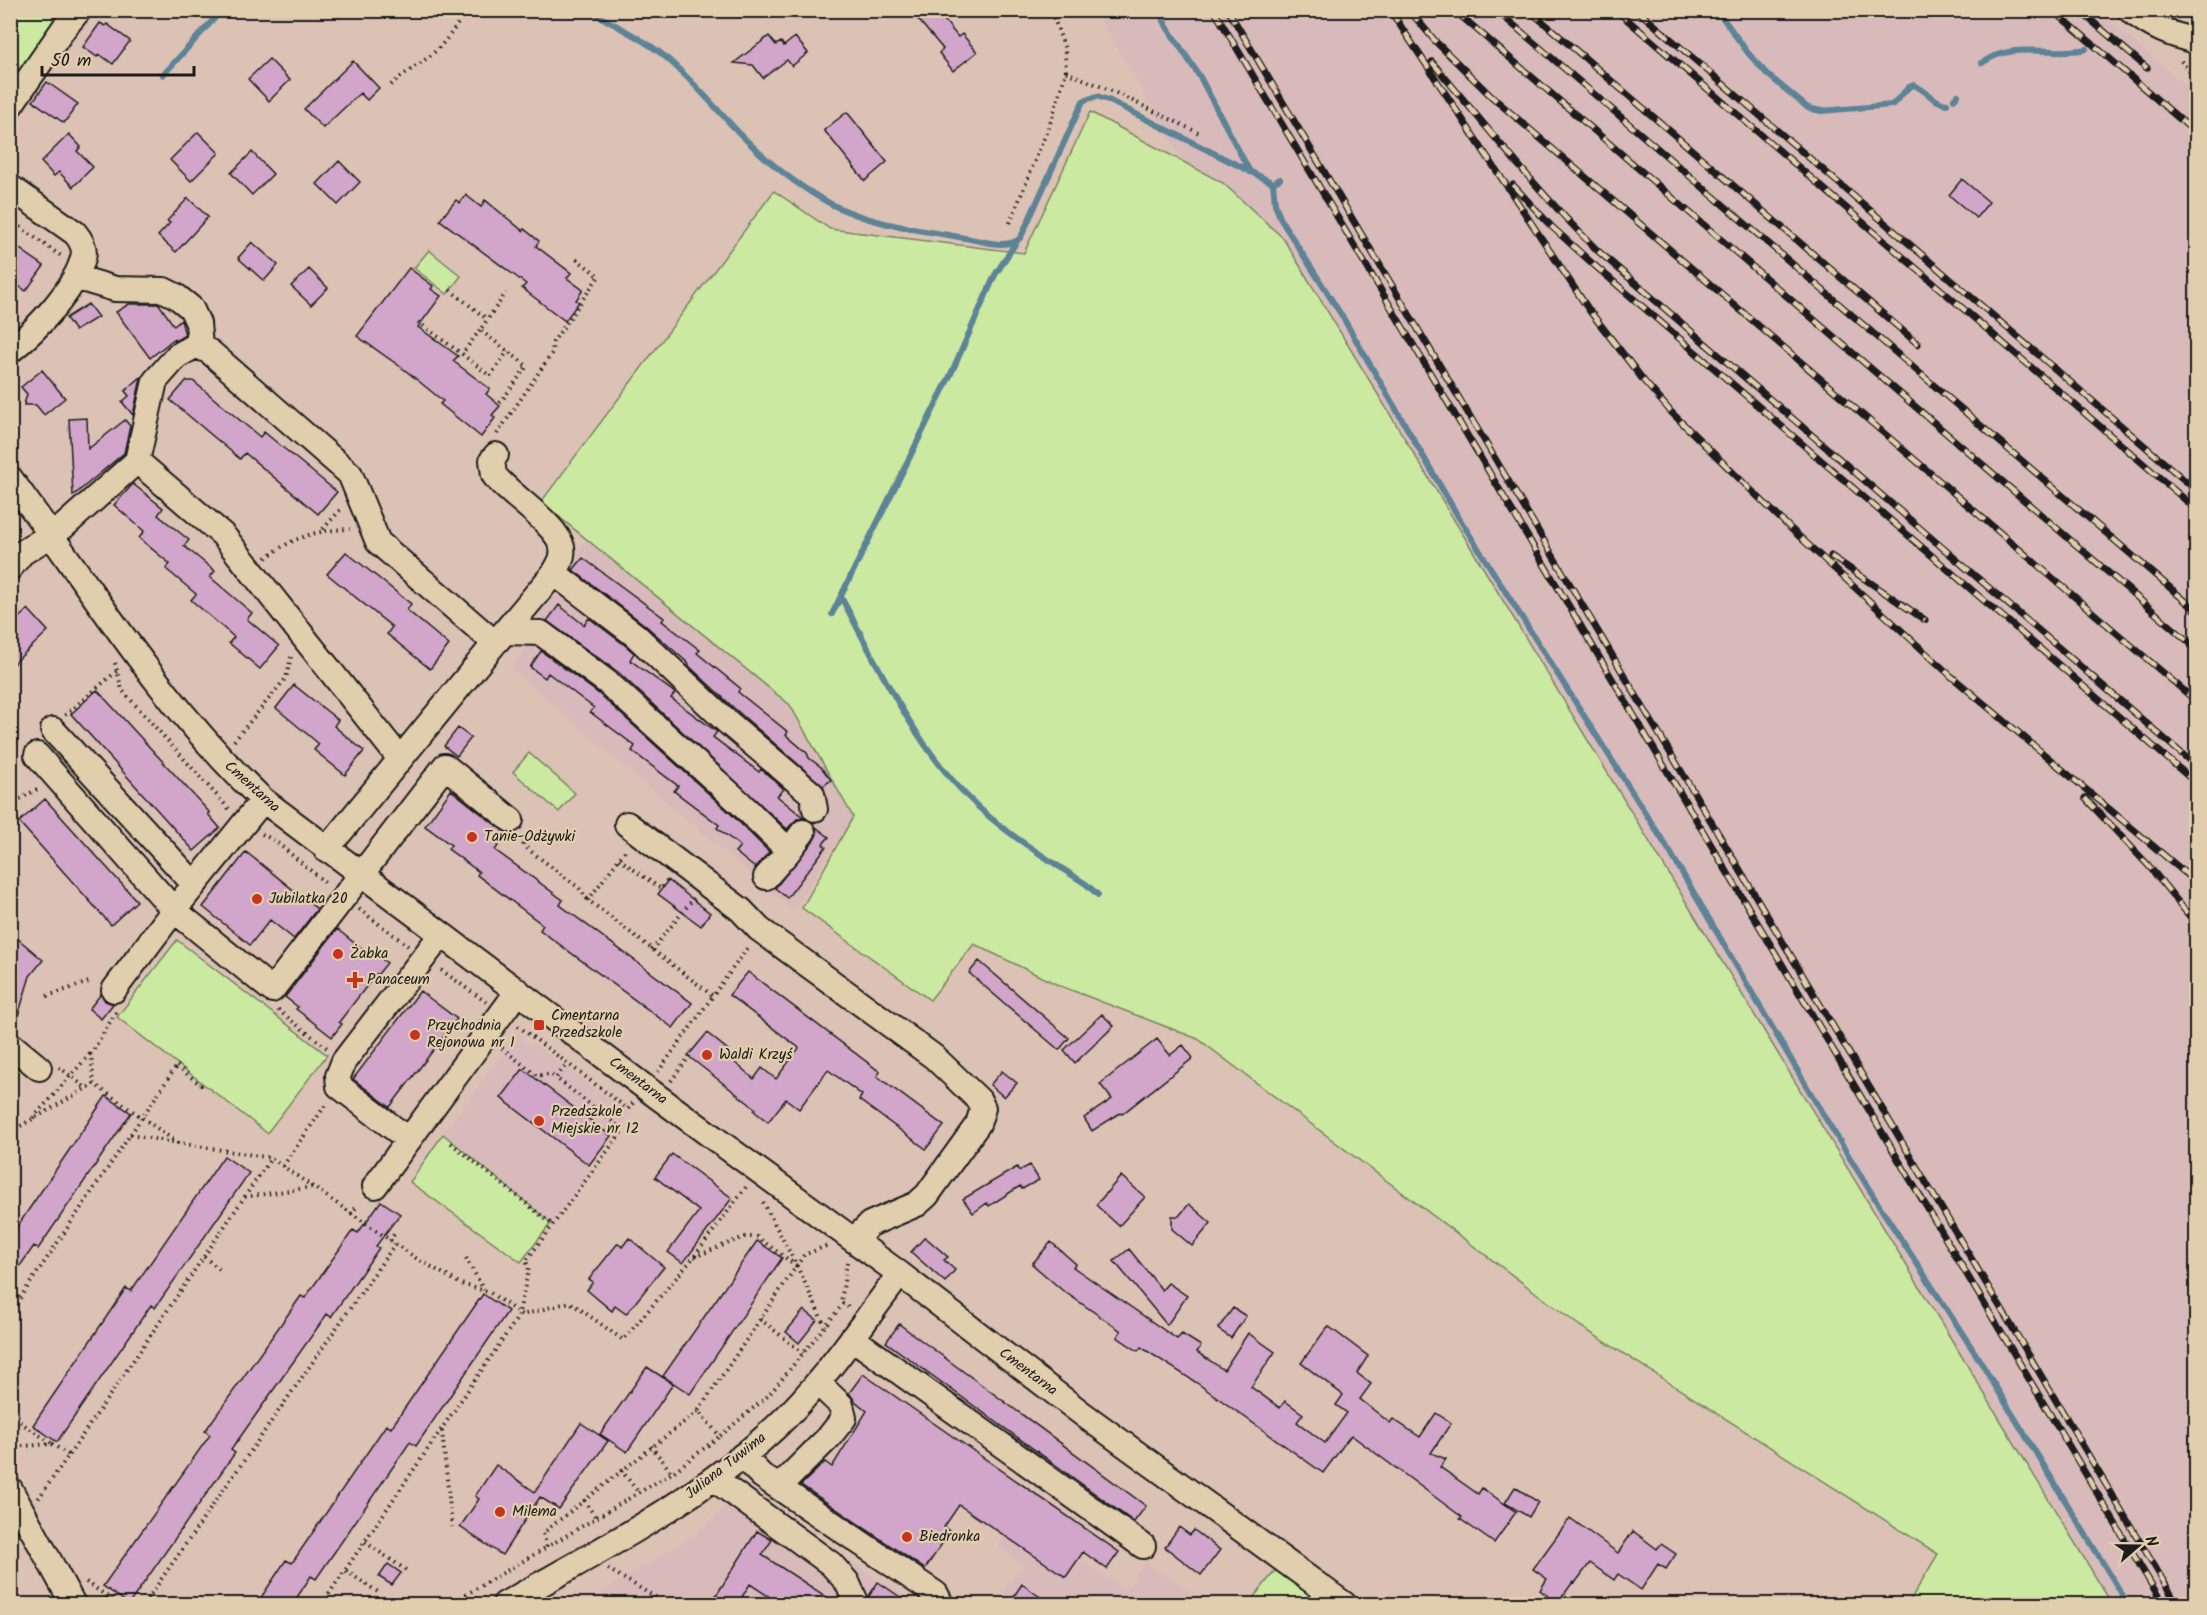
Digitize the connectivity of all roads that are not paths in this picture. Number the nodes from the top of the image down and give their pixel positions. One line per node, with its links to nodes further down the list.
1 (78, 10): 4 (street)
2 (2130, 10): 3 (street)
3 (2196, 41)
4 (10, 106)
5 (10, 187): 6 (street)
6 (75, 277): 7 (street); 8 (street)
7 (200, 347): 10 (street); 15 (street)
8 (10, 351)
9 (495, 447): 14 (street)
10 (137, 461): 12 (street); 18 (street)
11 (10, 478): 12 (street, Cmentarna)
12 (51, 534): 13 (street); 19 (street, Cmentarna)
13 (10, 568)
14 (554, 573): 15 (street); 20 (street)
15 (500, 638): 18 (street); 25 (street)
16 (59, 723): 28 (street)
17 (37, 755): 29 (street)
18 (400, 759): 24 (street)
19 (263, 800): 24 (street, Cmentarna); 28 (street)
20 (815, 809)
21 (511, 820): 26 (street)
22 (627, 824): 37 (street)
23 (803, 832): 25 (street)
24 (326, 850): 26 (street, Cmentarna)
25 (789, 851): 27 (street)
26 (362, 875): 29 (street); 30 (street, Cmentarna)
27 (766, 877)
28 (194, 884): 29 (street)
29 (174, 910): 31 (street)
30 (441, 935): 32 (street, Cmentarna); 35 (street)
31 (103, 986)
32 (518, 991): 35 (street); 37 (street, Cmentarna)
33 (10, 1044): 34 (street)
34 (39, 1068)
35 (409, 1140): 36 (street)
36 (375, 1186)
37 (844, 1241): 38 (street, Cmentarna)
38 (900, 1274): 39 (street, Juliana Tuwima); 50 (street, Cmentarna)
39 (852, 1338): 40 (street, Juliana Tuwima); 45 (street)
40 (818, 1383): 41 (street, Juliana Tuwima); 43 (street)
41 (742, 1456): 42 (street, Juliana Tuwima); 43 (street)
42 (714, 1479): 47 (street, Juliana Tuwima); 48 (street)
43 (779, 1487): 49 (street)
44 (10, 1489): 46 (street)
45 (1143, 1546)
46 (73, 1605)
47 (505, 1605)
48 (857, 1605)
49 (941, 1605)
50 (1344, 1605)

